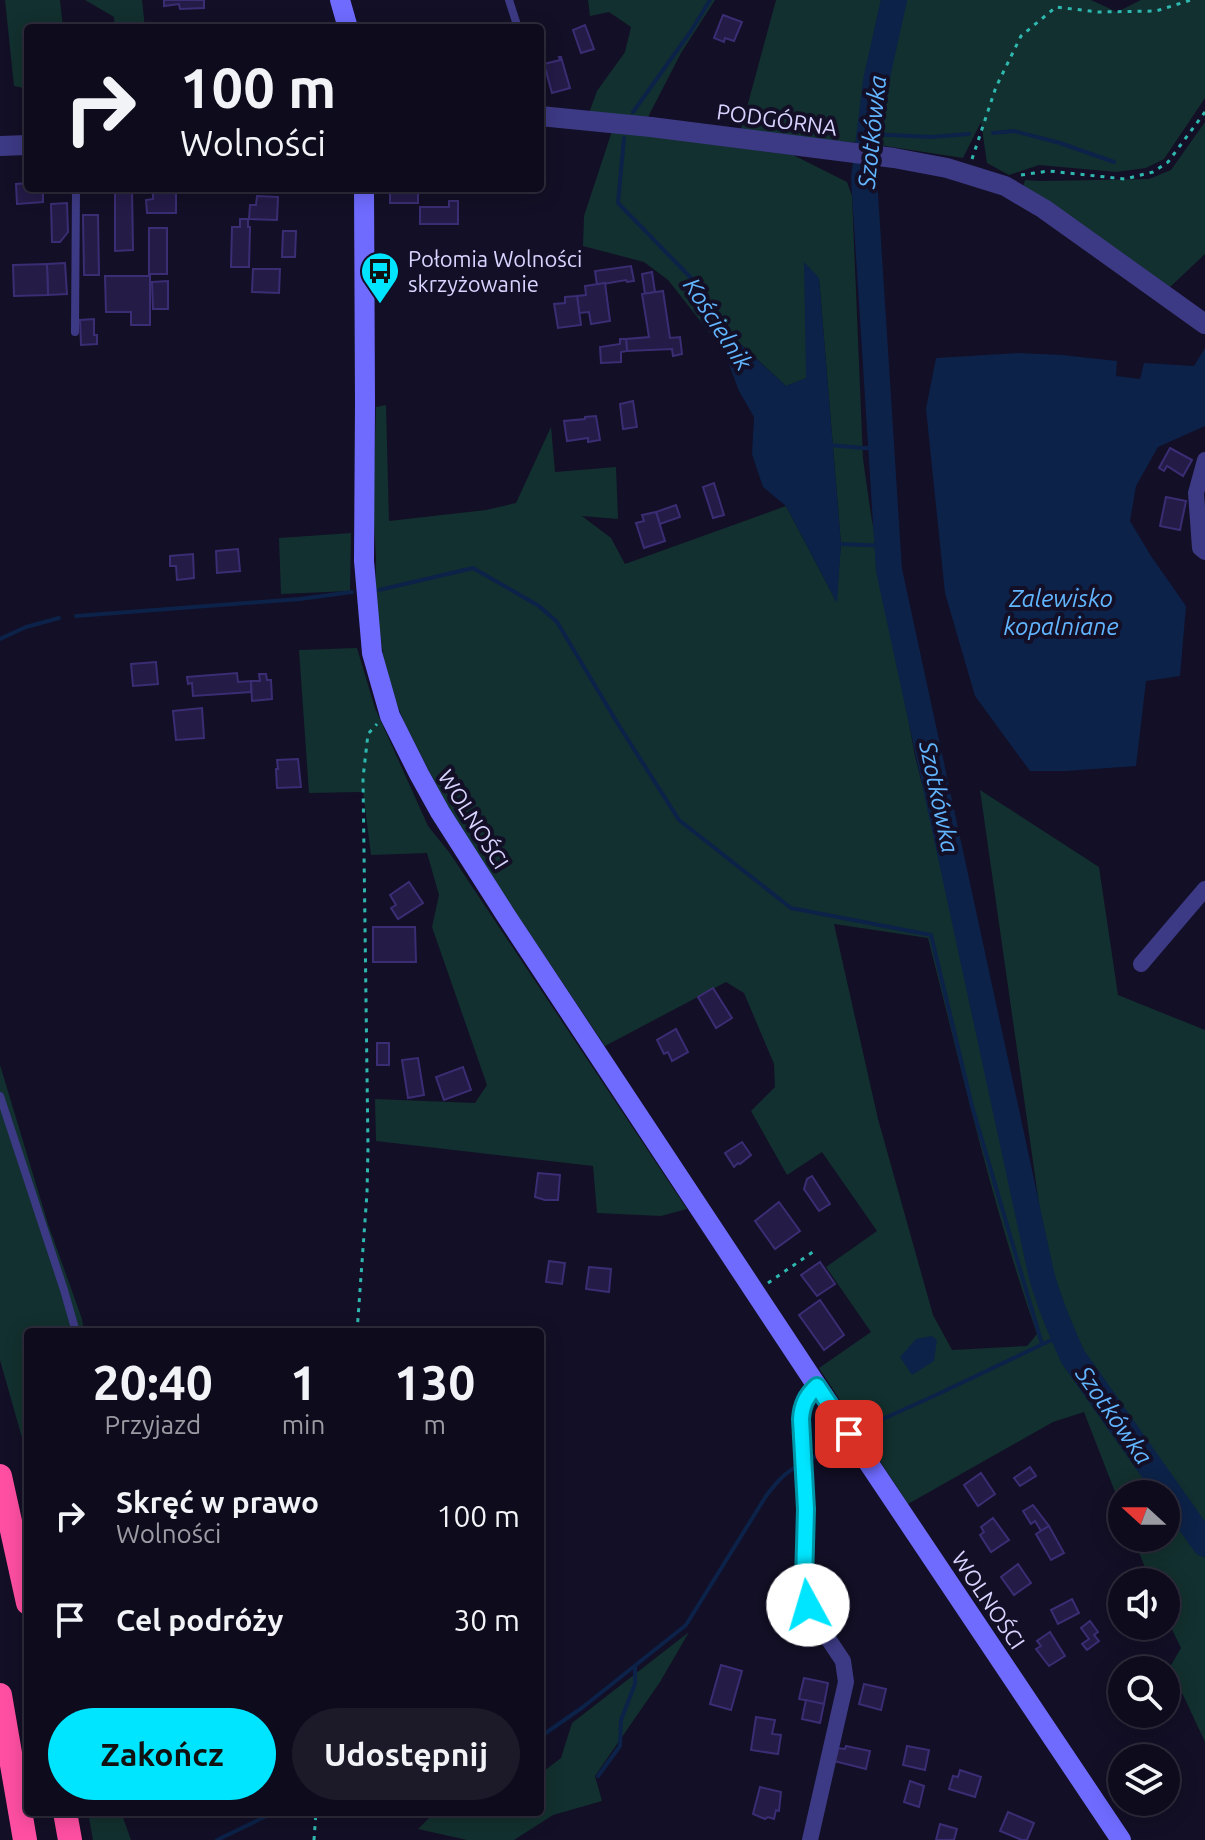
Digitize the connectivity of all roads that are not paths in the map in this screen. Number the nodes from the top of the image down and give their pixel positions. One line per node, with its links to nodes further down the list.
1 (340, 0): 3 (main road)
2 (509, 0): 4 (lane)
3 (347, 24)
4 (517, 24)
5 (544, 112): 10 (street, PODGÓRNA)
6 (24, 145): 7 (street)
7 (0, 146)
8 (76, 192): 11 (lane)
9 (364, 192): 18 (main road, WOLNOŚCI)
10 (1205, 324)
11 (75, 332)
12 (1205, 460): 13 (street)
13 (1205, 552)
14 (1205, 889): 15 (street)
15 (1141, 964)
16 (0, 1096): 17 (lane)
17 (75, 1328)
18 (809, 1395): 25 (street); 26 (main road, WOLNOŚCI)
19 (0, 1476): 20 (highway)
20 (24, 1585)
21 (0, 1695): 23 (highway)
22 (66, 1816): 24 (highway)
23 (25, 1840)
24 (70, 1840)
25 (810, 1840)
26 (1121, 1840)

